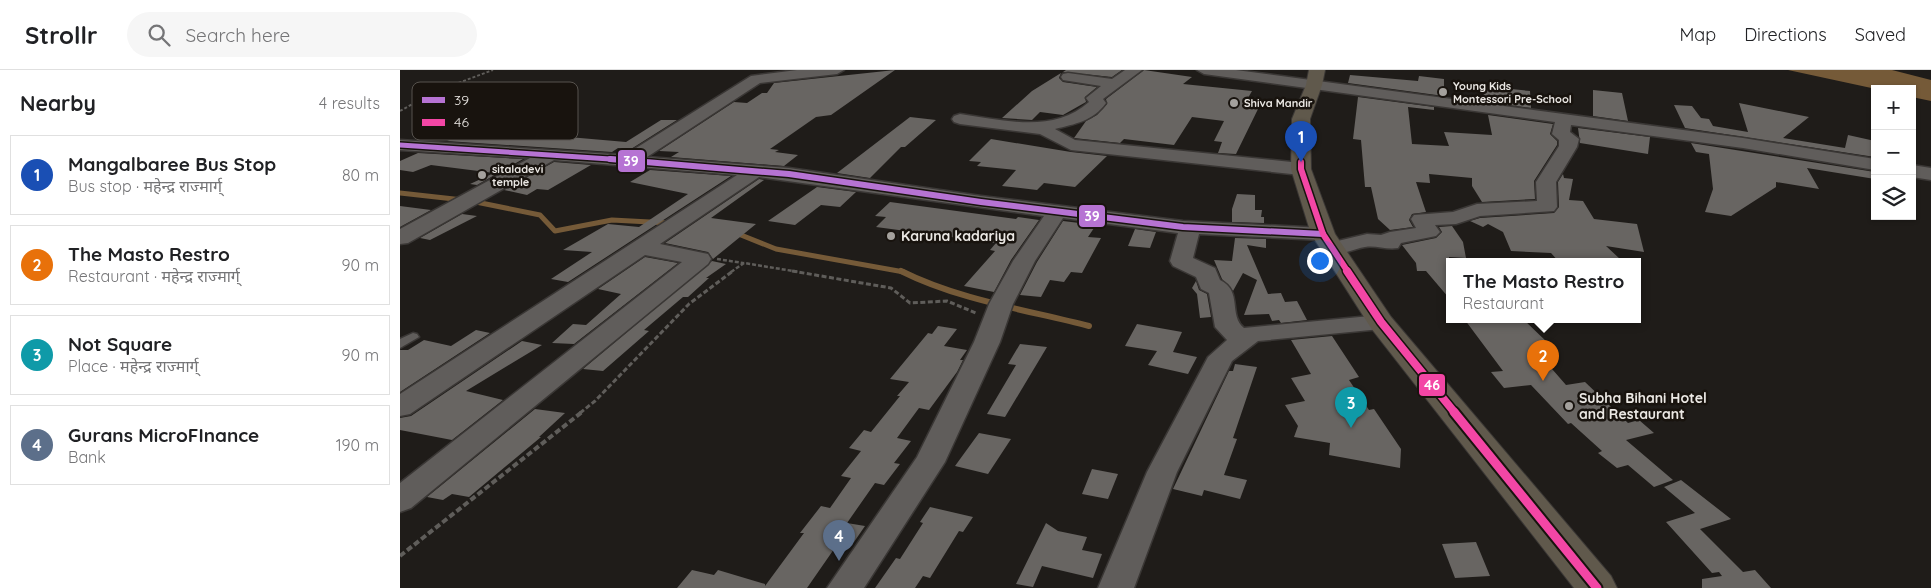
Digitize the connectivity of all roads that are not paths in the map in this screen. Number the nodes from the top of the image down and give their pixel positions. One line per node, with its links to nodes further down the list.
1 (1135, 70): 7 (street)
2 (1204, 70): 6 (street)
3 (827, 71): 4 (street)
4 (760, 74): 13 (street)
5 (1068, 77): 7 (street)
6 (1316, 77): 9 (street); 15 (highway)
7 (1115, 84): 10 (street)
8 (960, 119): 10 (street)
9 (1564, 119): 14 (street); 22 (street)
10 (1035, 129): 15 (street)
11 (400, 145): 12 (street)
12 (551, 154): 13 (street); 21 (street)
13 (628, 161): 16 (street)
14 (1871, 164)
15 (1301, 169): 22 (highway)
16 (756, 171): 19 (street); 23 (street)
17 (1916, 172): 18 (street)
18 (1931, 174)
19 (1057, 211): 20 (street); 30 (street)
20 (1193, 228): 22 (street); 26 (street)
21 (400, 238)
22 (1328, 242): 24 (highway)
23 (640, 247): 28 (street); 29 (street)
24 (1380, 322): 26 (street); 32 (highway)
25 (413, 337): 27 (lane)
26 (1243, 340): 31 (street)
27 (400, 344)
28 (400, 407)
29 (400, 500)
30 (845, 588)
31 (1116, 588)
32 (1596, 588)

